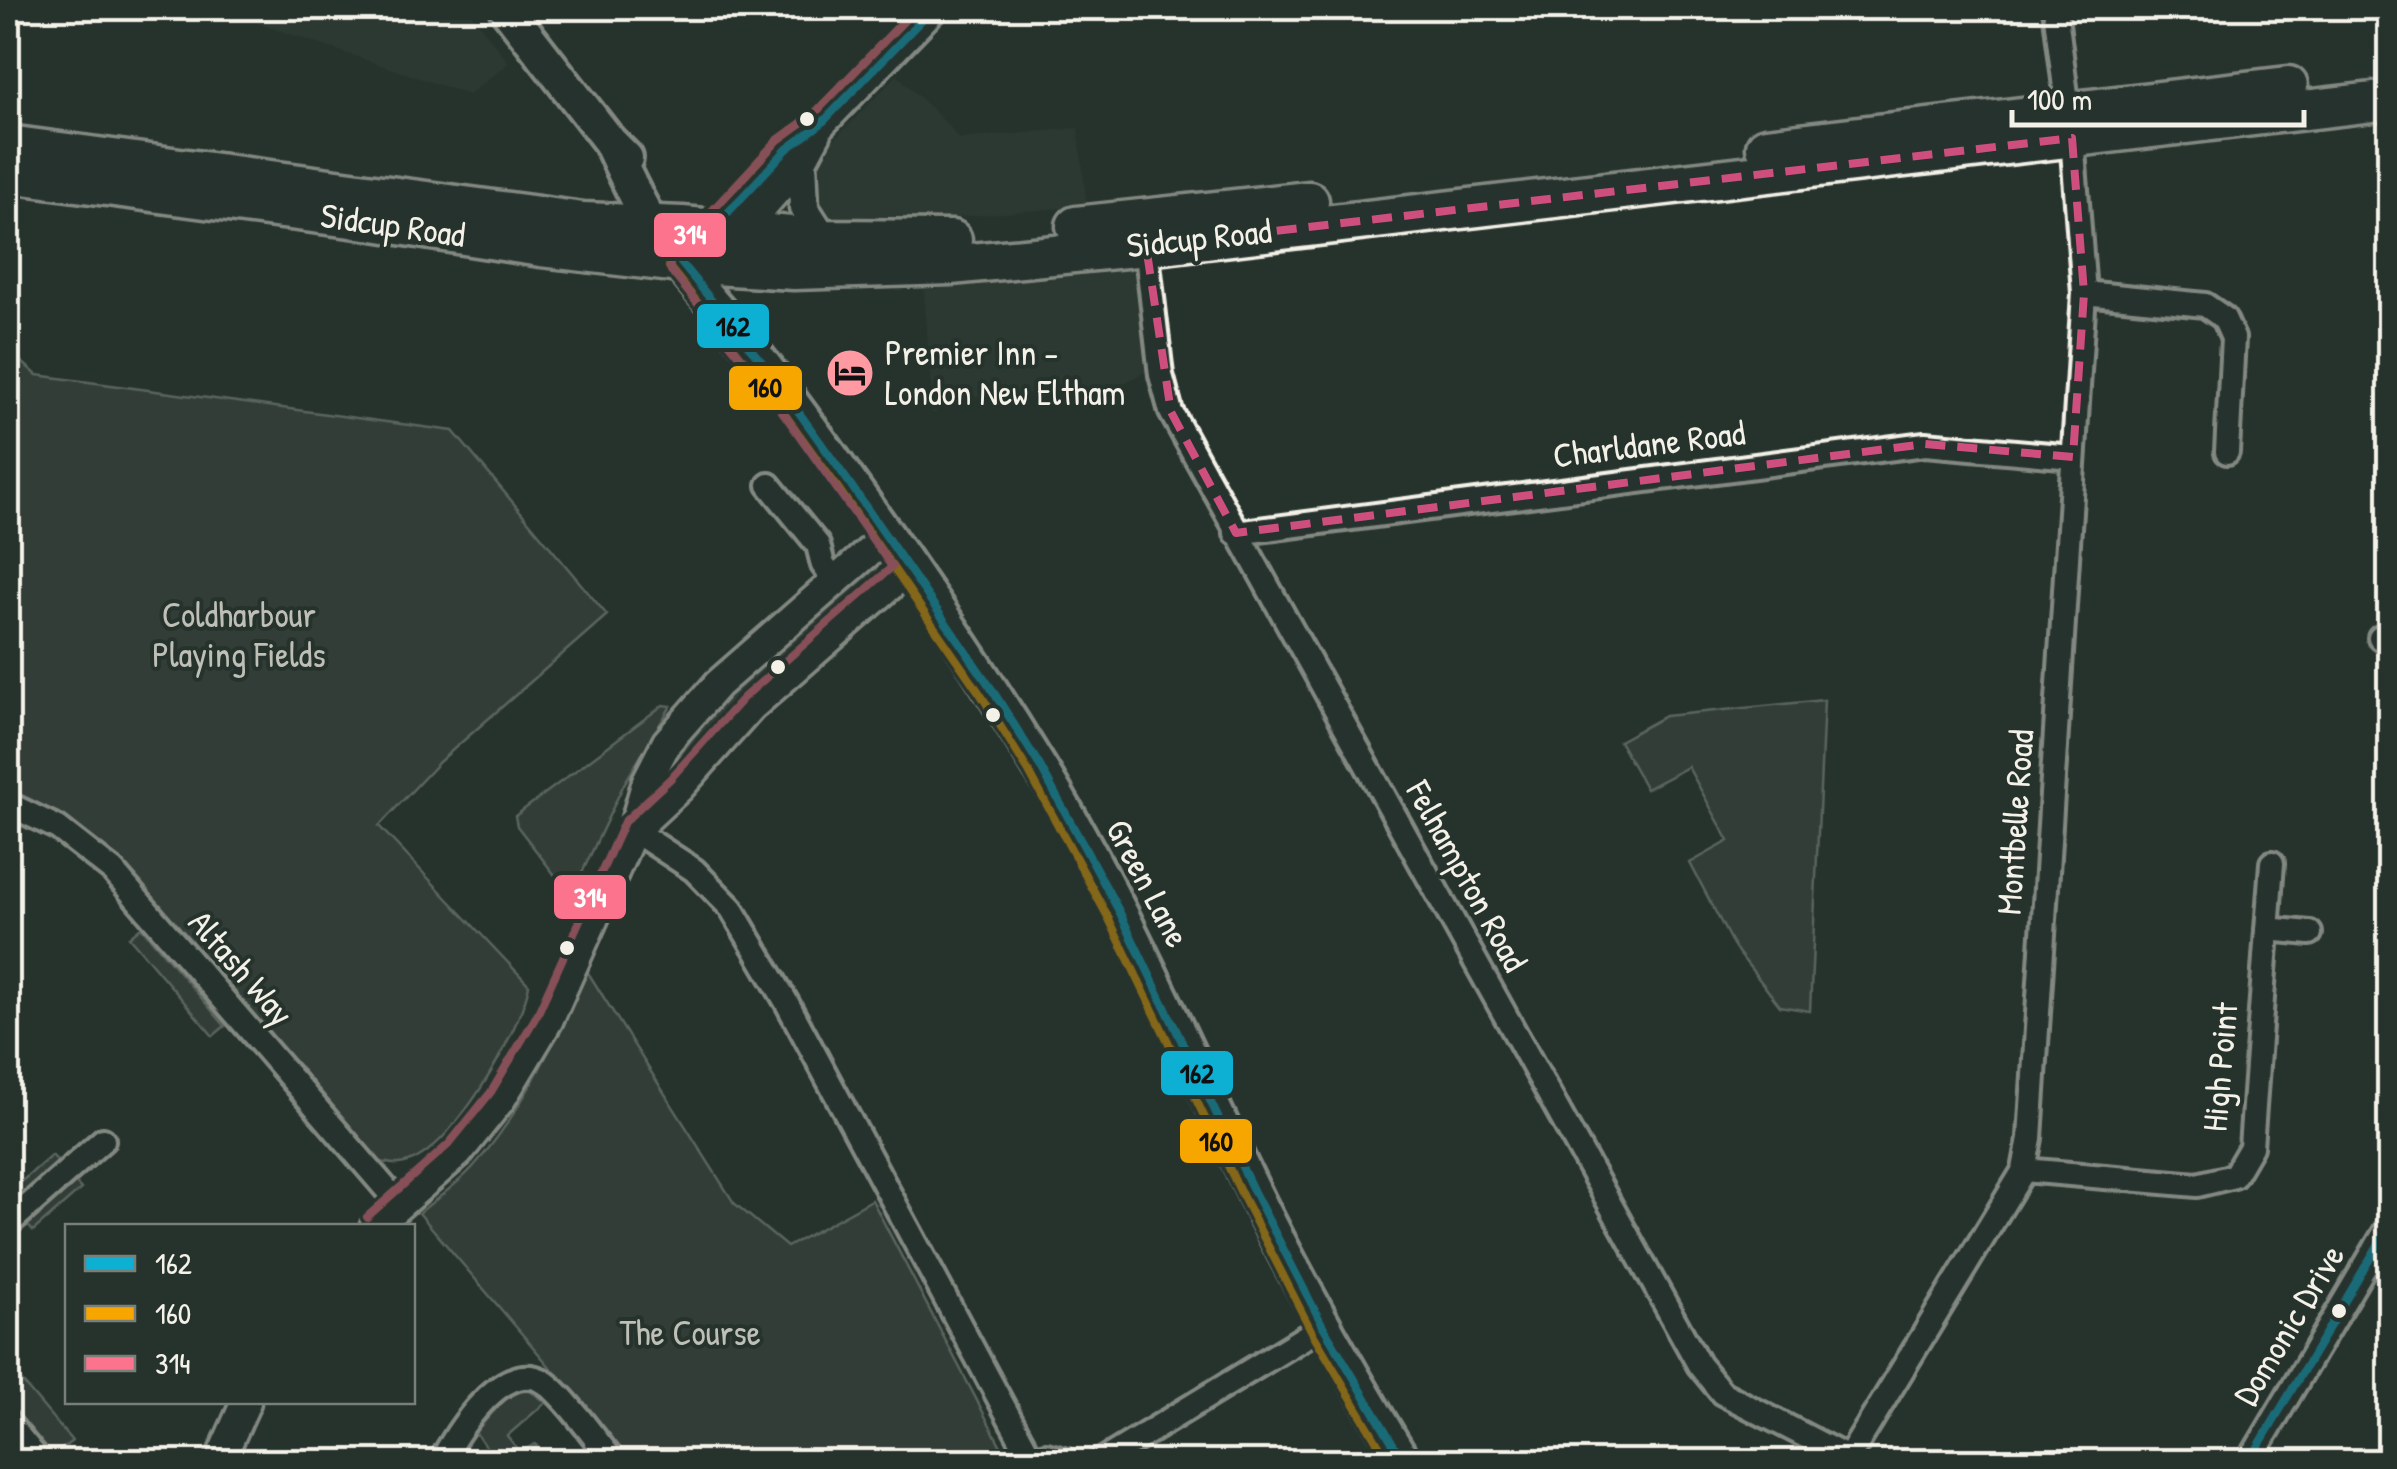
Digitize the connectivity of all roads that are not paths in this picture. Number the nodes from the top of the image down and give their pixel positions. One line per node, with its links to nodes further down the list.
1 (506, 8): 12 (main road, Green Lane)
2 (932, 8): 6 (street)
3 (2055, 8): 7 (street, Montbelle Road)
4 (2390, 74): 7 (highway, Sidcup Road)
5 (2390, 100): 7 (highway, Sidcup Road)
6 (822, 123): 9 (street); 12 (street)
7 (2072, 137): 11 (highway, Sidcup Road); 13 (highway, Sidcup Road); 14 (street, Montbelle Road)
8 (8, 145): 12 (highway, Sidcup Road)
9 (802, 162): 11 (street); 12 (street)
10 (8, 174): 12 (highway, Sidcup Road)
11 (824, 239): 12 (highway, Sidcup Road)
12 (696, 241): 13 (highway, Sidcup Road); 19 (main road, Green Lane)
13 (1147, 261): 18 (street, Felhampton Road)
14 (2084, 293): 15 (street); 16 (street, Montbelle Road)
15 (2227, 452)
16 (2073, 458): 18 (street, Charldane Road); 28 (street, Montbelle Road)
17 (769, 484): 21 (street)
18 (1236, 533): 37 (street, Felhampton Road)
19 (886, 536): 20 (main road, Green Lane); 21 (street)
20 (909, 569): 23 (street); 33 (main road, Green Lane)
21 (835, 581): 23 (street)
22 (8, 804): 29 (street, Altash Way)
23 (634, 830): 29 (street); 36 (street)
24 (2272, 863): 25 (street, High Point)
25 (2267, 929): 26 (street); 28 (street, High Point)
26 (2310, 932)
27 (103, 1140): 30 (street)
28 (2024, 1170): 37 (street, Montbelle Road)
29 (400, 1205): 31 (street)
30 (8, 1224)
31 (377, 1224)
32 (2390, 1224): 45 (street, Domonic Drive)
33 (1323, 1326): 43 (street); 44 (main road, Green Lane)
34 (245, 1404): 39 (street)
35 (8, 1423): 38 (street)
36 (1028, 1460): 42 (street)
37 (1847, 1460)
38 (40, 1462)
39 (220, 1462)
40 (440, 1462): 41 (street)
41 (614, 1462)
42 (1070, 1462)
43 (1100, 1462)
44 (1404, 1462)
45 (2249, 1462)

